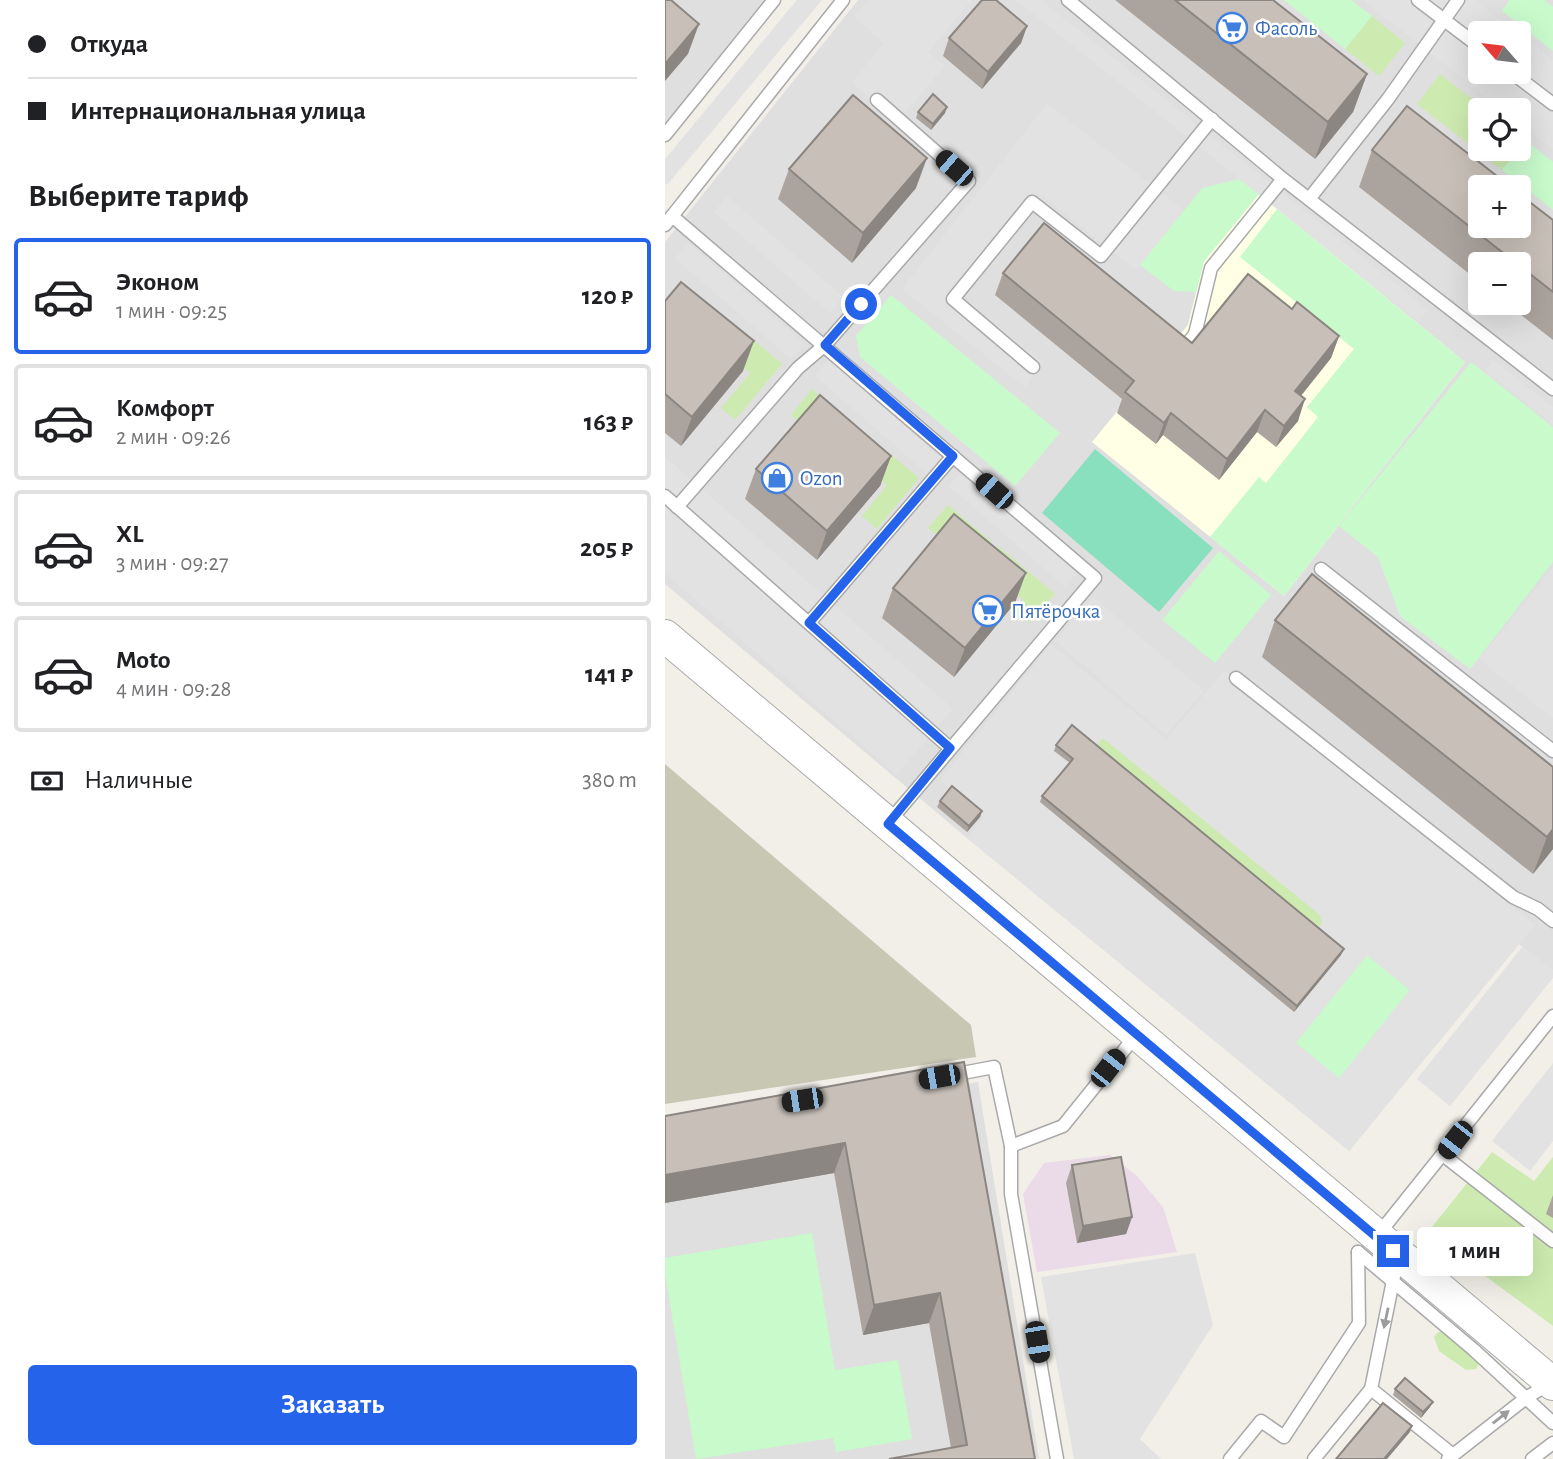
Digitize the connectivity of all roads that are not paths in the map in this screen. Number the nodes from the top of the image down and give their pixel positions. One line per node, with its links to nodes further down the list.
1 (774, 0): 12 (lane)
2 (843, 0): 15 (lane)
3 (1068, 0): 11 (lane)
4 (1419, 0): 6 (lane)
5 (1458, 0): 6 (lane)
6 (1444, 20): 7 (lane); 14 (lane)
7 (1468, 38)
8 (1527, 84): 10 (lane)
9 (877, 100): 16 (lane)
10 (1553, 104)
11 (1212, 119): 13 (lane); 18 (lane)
12 (665, 135)
13 (1283, 179): 14 (lane); 17 (lane)
14 (1308, 199): 19 (lane)
15 (669, 221): 16 (lane)
16 (825, 345): 20 (lane); 22 (lane)
17 (1181, 352)
18 (1033, 367)
19 (1553, 389)
20 (953, 456): 24 (lane); 27 (lane)
21 (665, 496): 22 (lane)
22 (677, 507): 24 (lane)
23 (1321, 569): 28 (lane)
24 (809, 623): 27 (lane)
25 (665, 636): 29 (street)
26 (1236, 678): 30 (lane)
27 (950, 748): 29 (lane)
28 (1553, 751)
29 (888, 824): 32 (street)
30 (1553, 921)
31 (1553, 1016): 35 (lane)
32 (1137, 1034): 34 (lane); 37 (street)
33 (939, 1077): 34 (lane)
34 (1011, 1146): 44 (lane)
35 (1443, 1155): 36 (lane); 37 (lane)
36 (1553, 1241)
37 (1385, 1244): 38 (lane); 39 (street)
38 (1394, 1283): 39 (lane); 40 (lane, one-way to 40); 45 (lane)
39 (1543, 1388): 41 (lane); 43 (lane, one-way to 39)
40 (1371, 1389): 43 (lane); 46 (lane)
41 (1553, 1423)
42 (1553, 1443): 47 (lane)
43 (1451, 1457)
44 (1057, 1459)
45 (1230, 1459)
46 (1314, 1459)
47 (1532, 1459)

